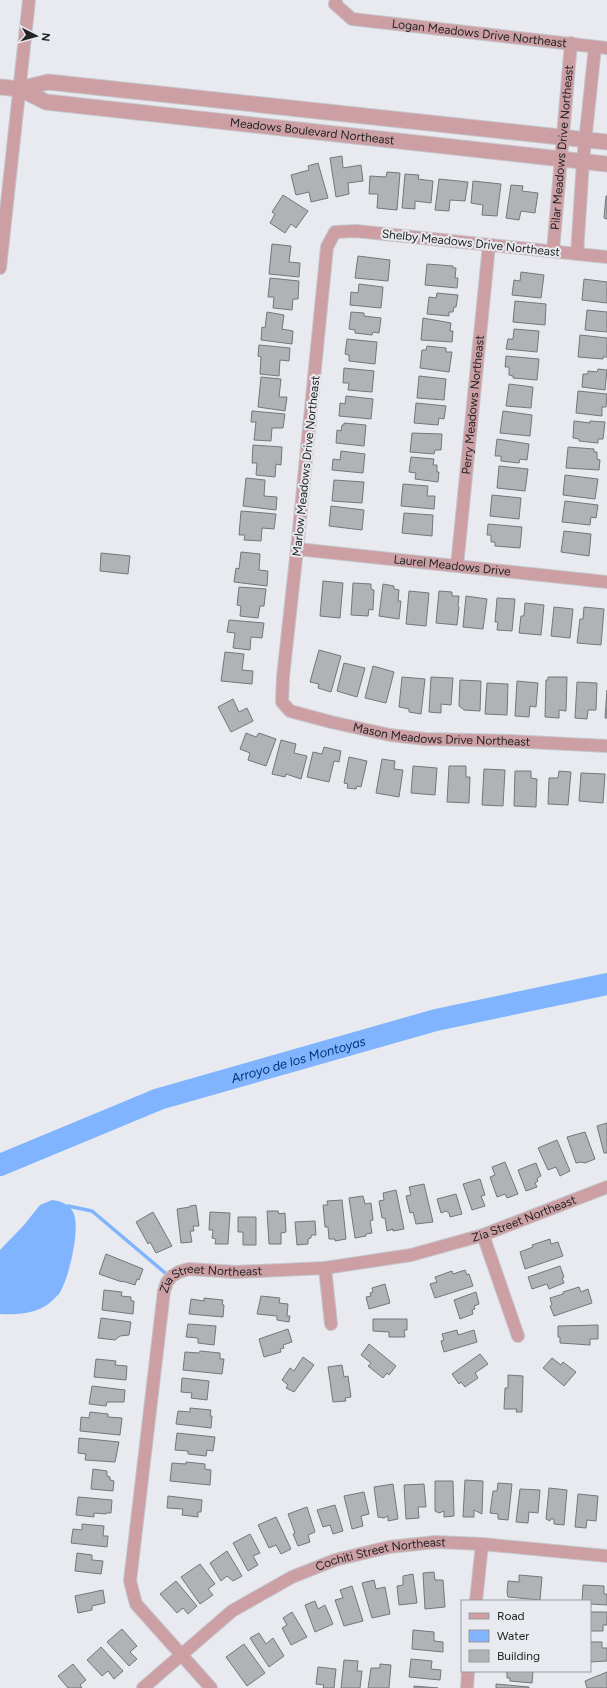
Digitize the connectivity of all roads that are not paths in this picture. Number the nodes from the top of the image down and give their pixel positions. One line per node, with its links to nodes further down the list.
1 (29, 0): 6 (street)
2 (336, 0): 3 (street, Logan Meadows Drive Northeast)
3 (571, 43): 4 (street, Logan Meadows Drive Northeast); 7 (street, Pilar Meadows Drive Northeast)
4 (601, 48): 8 (street, Pilar Meadows Drive Northeast)
5 (0, 87): 6 (street, Meadows Boulevard Northeast)
6 (20, 89): 7 (street, Meadows Boulevard Northeast); 10 (street, Meadows Boulevard Northeast); 18 (street)
7 (564, 136): 8 (street, Meadows Boulevard Northeast); 10 (street, Pilar Meadows Drive Northeast)
8 (586, 139): 9 (street, Meadows Boulevard Northeast); 11 (street, Pilar Meadows Drive Northeast)
9 (607, 142)
10 (561, 159): 11 (street, Meadows Boulevard Northeast); 15 (street, Pilar Meadows Drive Northeast)
11 (583, 161): 12 (street, Meadows Boulevard Northeast); 16 (street, Pilar Meadows Drive Northeast)
12 (607, 164)
13 (335, 232): 14 (street, Shelby Meadows Drive Northeast); 19 (street, Marlow Meadows Drive Northeast)
14 (489, 245): 15 (street, Shelby Meadows Drive Northeast); 20 (street, Perry Meadows Northeast)
15 (553, 251): 16 (street, Shelby Meadows Drive Northeast)
16 (577, 254): 17 (street, Shelby Meadows Drive Northeast)
17 (607, 258)
18 (0, 268)
19 (297, 549): 20 (street, Laurel Meadows Drive); 22 (street, Marlow Meadows Drive Northeast)
20 (457, 566): 21 (street, Laurel Meadows Drive)
21 (607, 582)
22 (282, 702): 23 (street, Mason Meadows Drive Northeast)
23 (607, 746)
24 (607, 1187): 25 (street, Zia Street Northeast)
25 (483, 1235): 26 (street, Zia Street Northeast); 28 (street)
26 (325, 1268): 27 (street); 32 (street, Zia Street Northeast)
27 (331, 1324)
28 (518, 1336)
29 (482, 1544): 30 (street, Cochiti Street Northeast); 31 (street); 32 (street, Cochiti Street Northeast)
30 (607, 1556)
31 (476, 1600)
32 (181, 1654): 34 (street, Cochiti Street Northeast); 35 (street)
33 (468, 1672): 36 (street)
34 (143, 1688)
35 (212, 1688)
36 (467, 1688)

